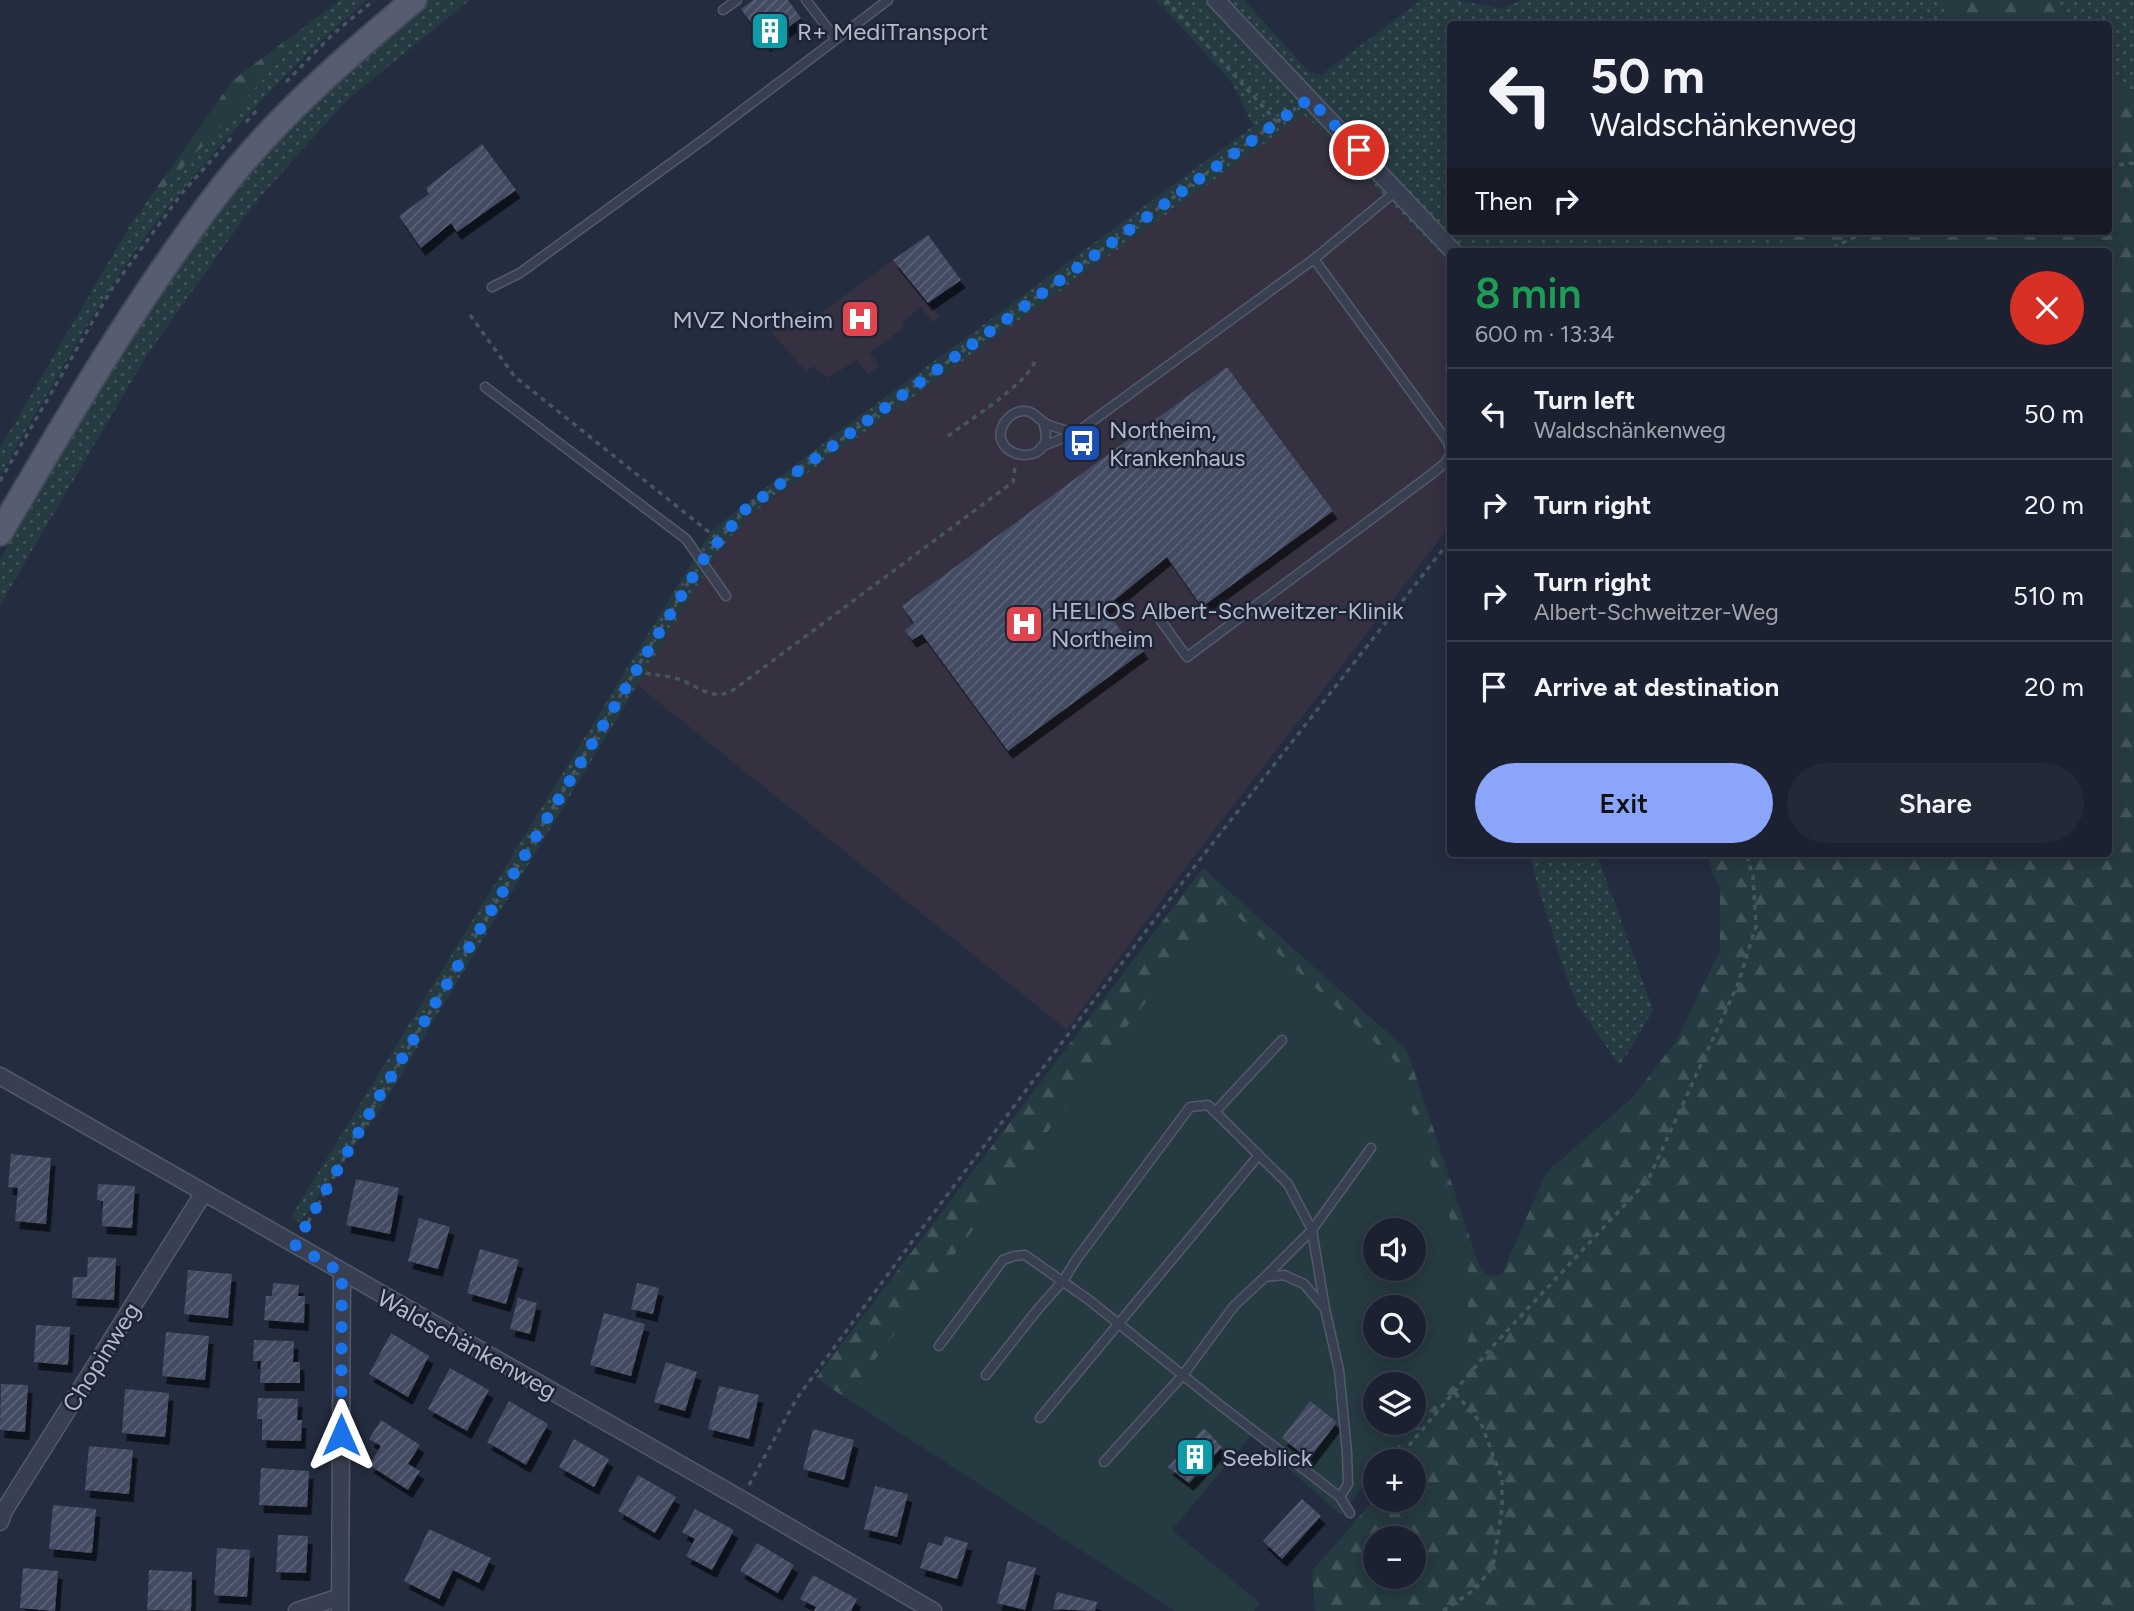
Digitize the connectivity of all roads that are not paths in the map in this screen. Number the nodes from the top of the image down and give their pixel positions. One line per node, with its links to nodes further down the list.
1 (414, 0): 18 (main road)
2 (737, 0): 6 (lane)
3 (806, 0): 7 (lane)
4 (888, 0): 7 (lane)
5 (1216, 0): 8 (street)
6 (723, 10)
7 (836, 39): 11 (lane)
8 (1396, 191): 9 (street); 10 (lane)
9 (1450, 248)
10 (1314, 259): 14 (lane); 15 (lane)
11 (492, 287)
12 (485, 387): 19 (lane)
13 (1043, 422): 14 (lane); 16 (lane); 16 (lane)
14 (1076, 433): 16 (lane)
15 (1447, 441)
16 (1041, 447)
17 (1447, 460): 20 (lane)
18 (0, 533)
19 (726, 596)
20 (1161, 621)
21 (1282, 1040): 23 (lane)
22 (1, 1080): 26 (street, Waldschänkenweg)
23 (1215, 1112): 25 (lane); 30 (lane)
24 (1371, 1148): 27 (lane)
25 (1259, 1154): 27 (lane); 32 (lane)
26 (203, 1194): 28 (street, Waldschänkenweg); 40 (street, Chopinweg)
27 (1312, 1230): 29 (lane); 31 (lane)
28 (342, 1273): 41 (street); 43 (street, Waldschänkenweg)
29 (1265, 1278): 31 (lane); 35 (lane)
30 (1063, 1281): 32 (lane); 33 (lane); 34 (lane)
31 (1325, 1309): 38 (lane)
32 (1119, 1324): 35 (lane); 36 (lane)
33 (939, 1346)
34 (986, 1375)
35 (1183, 1376): 37 (lane); 38 (lane)
36 (1040, 1419)
37 (1104, 1462)
38 (1340, 1497): 39 (lane)
39 (1350, 1513)
40 (0, 1522)
41 (340, 1604): 42 (street)
42 (297, 1611)
43 (933, 1611)

